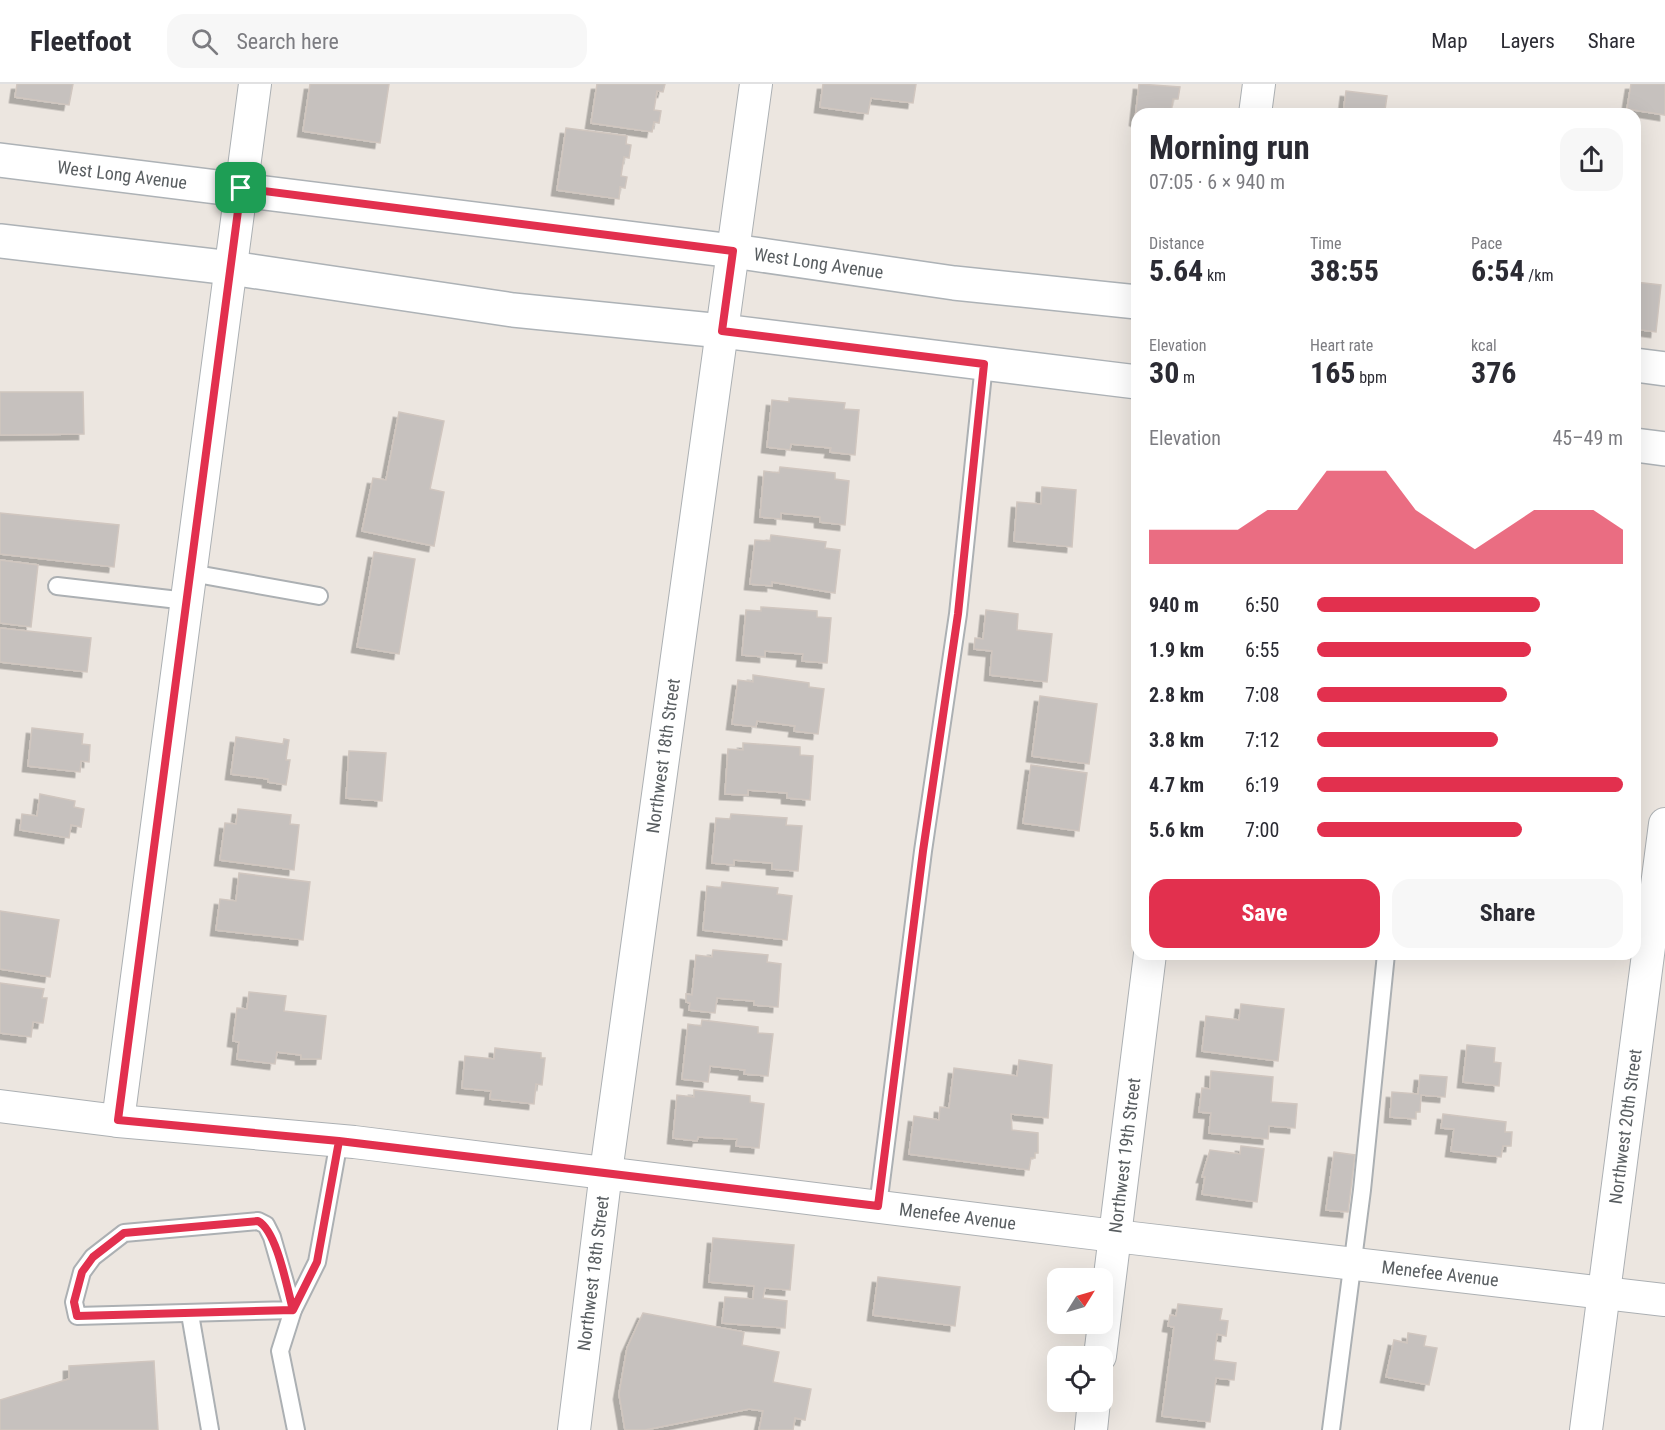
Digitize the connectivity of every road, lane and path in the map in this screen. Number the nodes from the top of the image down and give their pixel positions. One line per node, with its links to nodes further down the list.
1 (255, 84): 6 (street)
2 (756, 84): 8 (street, Northwest 18th Street)
3 (1259, 84): 4 (street)
4 (1256, 108)
5 (0, 160): 6 (main road, West Long Avenue)
6 (241, 188): 8 (main road, West Long Avenue); 9 (street)
7 (0, 241): 9 (main road)
8 (733, 251): 10 (main road, West Long Avenue); 11 (street, Northwest 18th Street)
9 (231, 268): 11 (main road); 19 (street)
10 (1131, 301)
11 (722, 331): 12 (main road); 27 (street, Northwest 18th Street)
12 (984, 364): 15 (main road); 28 (lane)
13 (1641, 366): 14 (main road)
14 (1665, 369)
15 (1131, 381)
16 (1641, 446): 17 (main road)
17 (1665, 449)
18 (57, 586): 19 (lane)
19 (189, 587): 20 (lane); 25 (street)
20 (319, 596)
21 (1665, 824): 31 (street, Northwest 20th Street)
22 (1149, 960): 29 (street, Northwest 19th Street)
23 (1385, 960): 30 (lane)
24 (0, 1106): 25 (street, Menefee Avenue)
25 (118, 1120): 26 (street, Menefee Avenue)
26 (339, 1141): 27 (street, Menefee Avenue); 33 (lane)
27 (606, 1172): 28 (street, Menefee Avenue); 39 (street, Northwest 18th Street)
28 (878, 1206): 29 (street, Menefee Avenue)
29 (1115, 1236): 30 (street, Menefee Avenue); 35 (street, Northwest 19th Street)
30 (1351, 1263): 31 (street, Menefee Avenue); 41 (lane)
31 (1604, 1292): 32 (street, Menefee Avenue); 42 (street, Northwest 20th Street)
32 (1665, 1300)
33 (293, 1310): 34 (lane); 34 (lane); 38 (lane)
34 (190, 1314): 37 (lane)
35 (1101, 1346)
36 (1093, 1412): 40 (street)
37 (210, 1430)
38 (296, 1430)
39 (574, 1430)
40 (1091, 1430)
41 (1331, 1430)
42 (1586, 1430)

